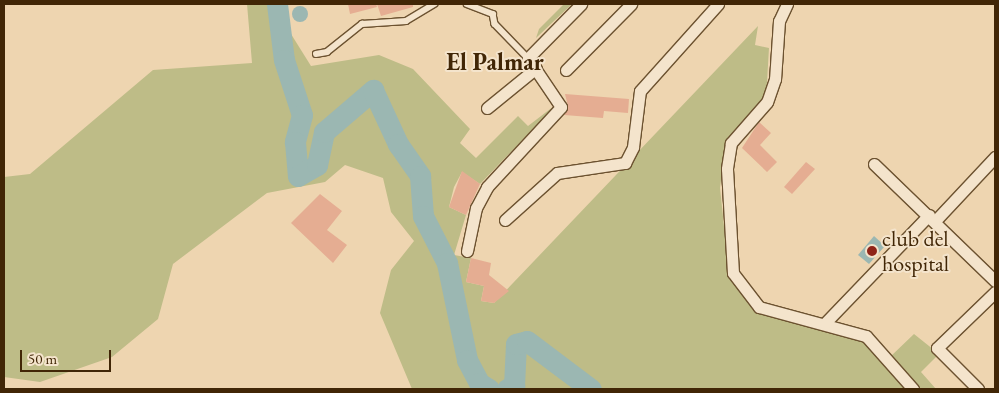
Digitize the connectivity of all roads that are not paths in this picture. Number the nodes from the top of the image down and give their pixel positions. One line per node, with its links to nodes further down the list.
1 (434, 4): 7 (lane)
2 (467, 4): 8 (lane)
3 (581, 4): 8 (street)
4 (631, 4): 10 (street)
5 (718, 4): 15 (street)
6 (787, 4): 19 (street)
7 (316, 54)
8 (528, 58): 9 (street)
9 (536, 68): 11 (street); 16 (street)
10 (566, 70)
11 (487, 108)
12 (995, 157): 14 (street)
13 (874, 164): 14 (street)
14 (932, 218): 17 (street); 19 (street)
15 (505, 220)
16 (467, 251)
17 (995, 281)
18 (995, 292): 21 (street)
19 (825, 323): 20 (street)
20 (913, 389)
21 (978, 389)

